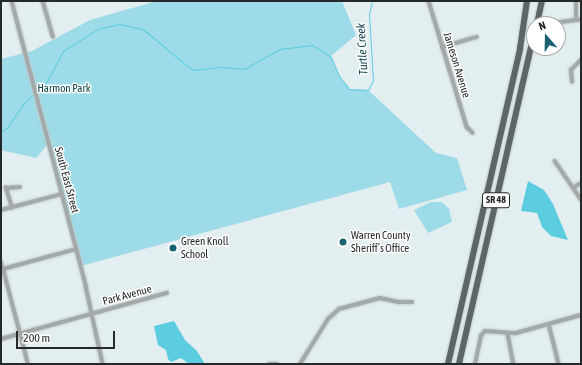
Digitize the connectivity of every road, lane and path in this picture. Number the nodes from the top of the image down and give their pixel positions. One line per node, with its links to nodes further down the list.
1 (12, 1): 24 (street, South East Street)
2 (43, 1): 12 (street)
3 (429, 1): 14 (street, Jameson Avenue)
4 (527, 1): 15 (highway, SR 48)
5 (531, 1): 15 (highway)
6 (542, 1): 8 (highway)
7 (576, 1): 10 (street)
8 (539, 16)
9 (581, 19): 10 (street)
10 (576, 20): 11 (street)
11 (566, 21)
12 (53, 37)
13 (477, 37): 14 (street)
14 (442, 47): 19 (street, Jameson Avenue)
15 (520, 49): 44 (highway, SR 48)
16 (529, 56): 45 (highway, SR 48)
17 (581, 60): 18 (street)
18 (572, 82)
19 (473, 133)
20 (555, 161): 23 (street)
21 (581, 183): 23 (street)
22 (20, 187): 26 (street)
23 (573, 188): 25 (street)
24 (62, 194): 26 (street); 28 (street, South East Street)
25 (581, 199)
26 (12, 208): 27 (street)
27 (1, 210)
28 (76, 249): 30 (street); 33 (street, South East Street)
29 (1, 262): 30 (street)
30 (2, 269): 36 (street)
31 (167, 293): 33 (street, Park Avenue)
32 (412, 302): 43 (street)
33 (92, 314): 36 (street, Park Avenue); 40 (street, South East Street)
34 (581, 315): 35 (street)
35 (549, 324): 37 (street); 48 (street)
36 (20, 333): 38 (street, Park Avenue); 39 (street)
37 (508, 334): 46 (street); 47 (street)
38 (1, 338)
39 (28, 364)
40 (103, 364)
41 (269, 364): 42 (street)
42 (277, 364)
43 (300, 364)
44 (448, 364)
45 (459, 364)
46 (475, 364)
47 (514, 364)
48 (559, 364)

